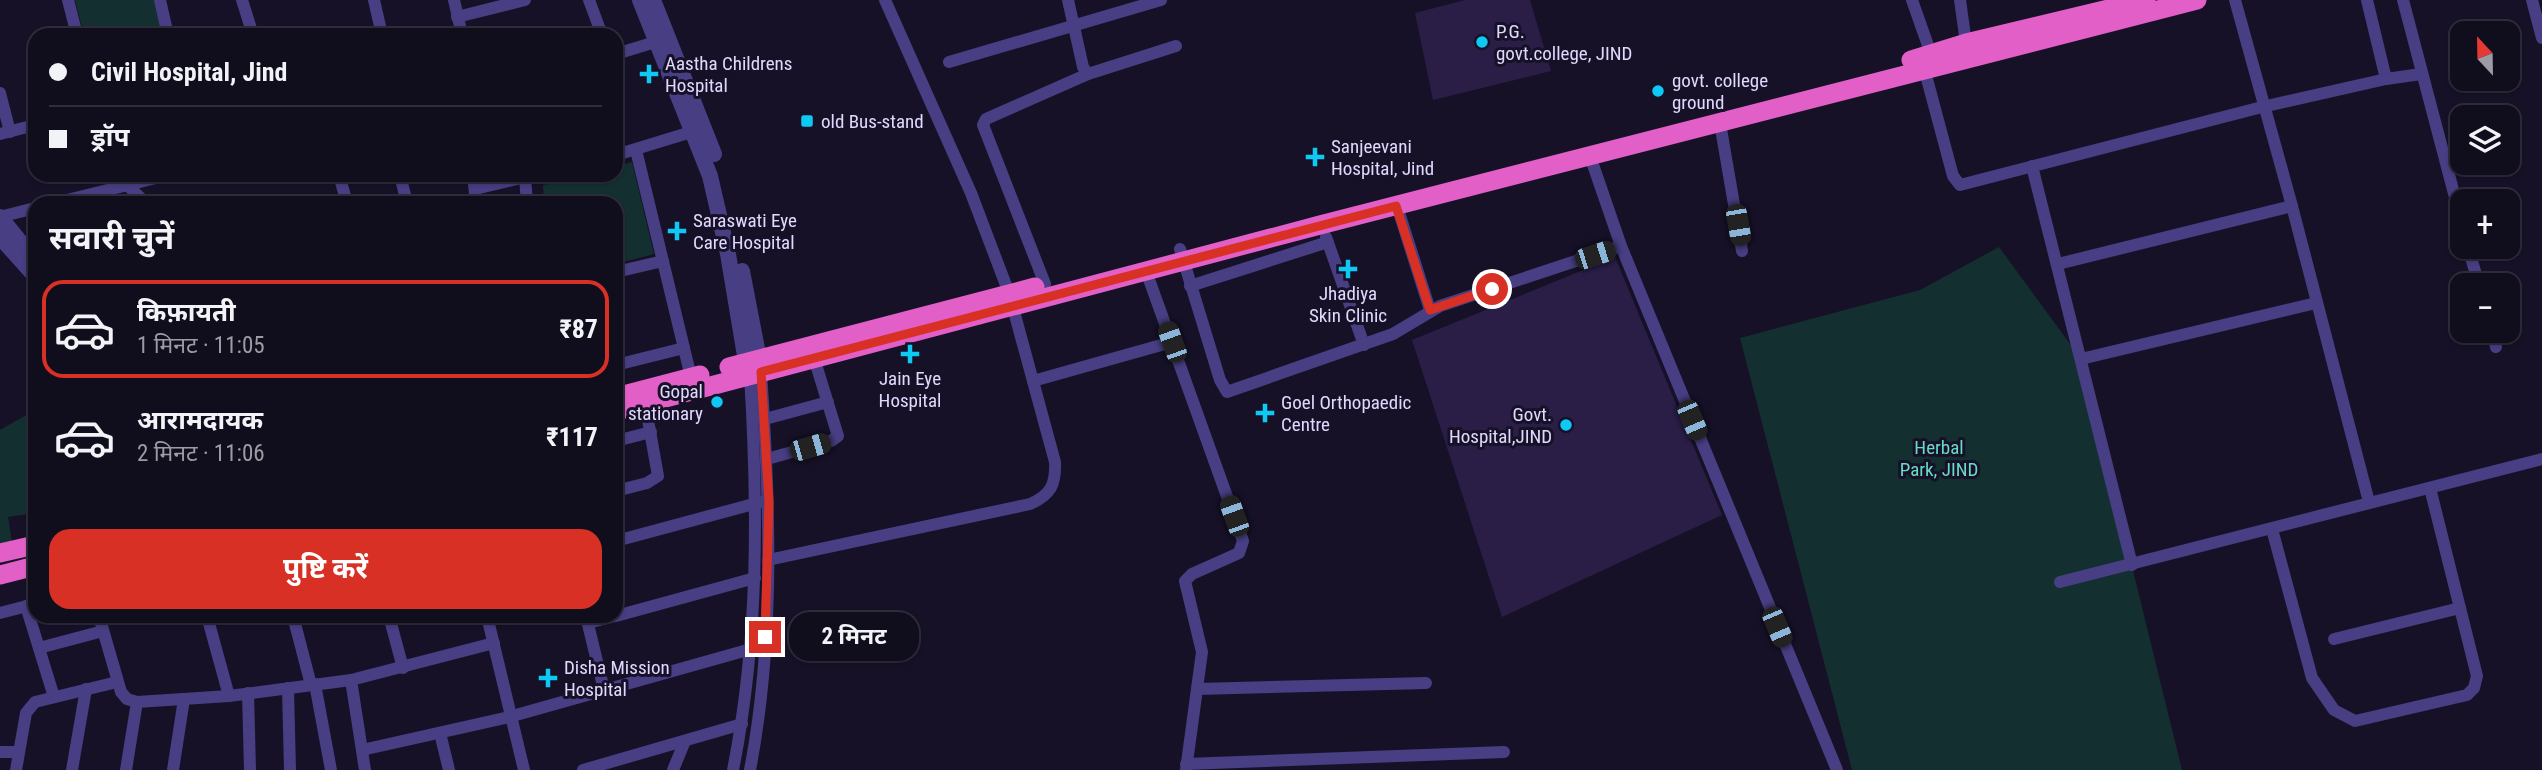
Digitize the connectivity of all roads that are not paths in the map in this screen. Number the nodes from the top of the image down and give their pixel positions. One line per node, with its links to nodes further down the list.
1 (68, 0): 23 (street)
2 (160, 0): 24 (street)
3 (242, 0): 25 (street)
4 (374, 0): 26 (street)
5 (454, 0): 21 (street)
6 (525, 0): 21 (street)
7 (589, 0): 28 (street)
8 (640, 0): 30 (street)
9 (653, 0): 30 (street)
10 (885, 0): 75 (street)
11 (1068, 0): 22 (street)
12 (1161, 0): 22 (street)
13 (1912, 0): 34 (street)
14 (1960, 0): 31 (street)
15 (2197, 0): 20 (highway)
16 (2235, 0): 40 (street)
17 (2367, 0): 38 (street)
18 (2403, 0): 37 (street)
19 (2532, 0): 29 (street)
20 (2142, 4): 31 (highway); 34 (highway)
21 (457, 17): 27 (street)
22 (1074, 25): 35 (street); 36 (street)
23 (75, 28)
24 (166, 28)
25 (251, 28)
26 (377, 28)
27 (460, 28)
28 (599, 28)
29 (2542, 38)
30 (663, 39): 33 (street); 43 (street)
31 (1966, 43): 34 (highway)
32 (1176, 46): 36 (street)
33 (623, 52)
34 (1926, 60): 41 (highway); 48 (street); 67 (highway)
35 (949, 62)
36 (1088, 74): 73 (street)
37 (2421, 74): 38 (street); 54 (street)
38 (2386, 79): 40 (street)
39 (0, 93): 44 (street)
40 (2262, 107): 48 (street); 59 (street)
41 (1720, 123): 47 (highway); 66 (street)
42 (28, 127): 44 (street)
43 (699, 129): 45 (street); 86 (street)
44 (5, 133)
45 (636, 150): 46 (street); 68 (street)
46 (623, 153)
47 (1590, 156): 58 (highway); 64 (street)
48 (2032, 166): 69 (street)
49 (139, 182): 52 (street)
50 (474, 182): 53 (street)
51 (505, 182): 53 (street)
52 (127, 185): 55 (street); 56 (street)
53 (475, 189): 57 (street)
54 (2452, 189)
55 (83, 196)
56 (139, 196)
57 (476, 196)
58 (1396, 206): 62 (highway); 77 (street)
59 (2292, 206): 69 (street); 76 (street)
60 (28, 210): 61 (street)
61 (0, 217): 65 (street)
62 (1324, 233): 67 (highway); 74 (street); 80 (street)
63 (0, 237): 70 (street)
64 (1622, 246): 77 (street); 165 (street)
65 (28, 251)
66 (1742, 251)
67 (1181, 255): 72 (highway); 73 (highway); 74 (street)
68 (663, 261): 71 (street); 82 (street)
69 (2058, 264): 84 (street)
70 (28, 268)
71 (623, 270)
72 (1146, 271): 75 (highway); 78 (street)
73 (1045, 284): 75 (highway)
74 (1190, 286): 80 (street)
75 (1011, 300): 83 (highway); 86 (highway); 88 (street)
76 (2316, 303): 84 (street); 101 (street)
77 (1430, 310): 80 (street)
78 (1172, 342): 88 (street); 134 (street)
79 (2495, 343): 81 (street)
80 (1364, 345)
81 (2496, 347)
82 (684, 348): 85 (street); 87 (street)
83 (814, 358): 86 (highway); 90 (street)
84 (2081, 359): 107 (street)
85 (623, 363)
86 (754, 367): 87 (highway); 91 (highway); 93 (street); 100 (street)
87 (691, 377): 89 (highway)
88 (1033, 381): 106 (street)
89 (623, 395)
90 (828, 402): 93 (street); 96 (street)
91 (645, 403): 92 (highway); 94 (street)
92 (623, 409)
93 (765, 419): 96 (street)
94 (651, 432): 95 (street); 99 (street)
95 (623, 439)
96 (767, 459): 100 (street)
97 (2542, 460): 98 (street)
98 (2430, 488): 101 (street); 113 (street)
99 (623, 489)
100 (762, 502): 103 (street); 106 (street); 110 (street)
101 (2369, 502): 102 (street)
102 (2272, 529): 107 (street); 113 (street)
103 (623, 539)
104 (28, 547): 105 (highway)
105 (0, 553)
106 (768, 560): 164 (street)
107 (2132, 565): 111 (street)
108 (28, 568): 109 (highway)
109 (0, 575)
110 (755, 578): 115 (street); 127 (street)
111 (2060, 582)
112 (28, 606): 114 (street)
113 (2460, 608): 124 (street)
114 (0, 613)
115 (623, 614)
116 (34, 623): 126 (street)
117 (101, 623): 123 (street)
118 (209, 623): 138 (street)
119 (295, 623): 132 (street)
120 (391, 623): 128 (street)
121 (489, 623): 125 (street)
122 (588, 623): 136 (street)
123 (103, 631): 126 (street); 130 (street)
124 (2334, 639)
125 (494, 643): 128 (street); 142 (street)
126 (39, 648): 139 (street)
127 (751, 649): 136 (street); 143 (street)
128 (403, 668): 129 (street)
129 (351, 680): 132 (street); 146 (street)
130 (117, 682): 135 (street); 141 (street)
131 (1426, 683): 134 (street)
132 (313, 684): 133 (street); 157 (street)
133 (288, 688): 137 (street); 156 (street)
134 (1197, 688): 150 (street)
135 (86, 689): 139 (street); 152 (street)
136 (604, 690): 142 (street)
137 (248, 693): 138 (street); 155 (street)
138 (229, 696): 140 (street)
139 (54, 697): 148 (street)
140 (184, 699): 141 (street); 154 (street)
141 (137, 702): 153 (street)
142 (509, 717): 144 (street); 160 (street)
143 (742, 724): 145 (street); 163 (street)
144 (440, 733): 146 (street); 159 (street)
145 (685, 741): 161 (street); 162 (street)
146 (362, 750): 158 (street)
147 (0, 752): 148 (street)
148 (19, 752): 151 (street)
149 (1504, 752): 150 (street)
150 (1186, 767)
151 (16, 770)
152 (72, 770)
153 (126, 770)
154 (173, 770)
155 (250, 770)
156 (290, 770)
157 (331, 770)
158 (365, 770)
159 (449, 770)
160 (524, 770)
161 (583, 770)
162 (673, 770)
163 (733, 770)
164 (750, 770)
165 (1837, 770)

